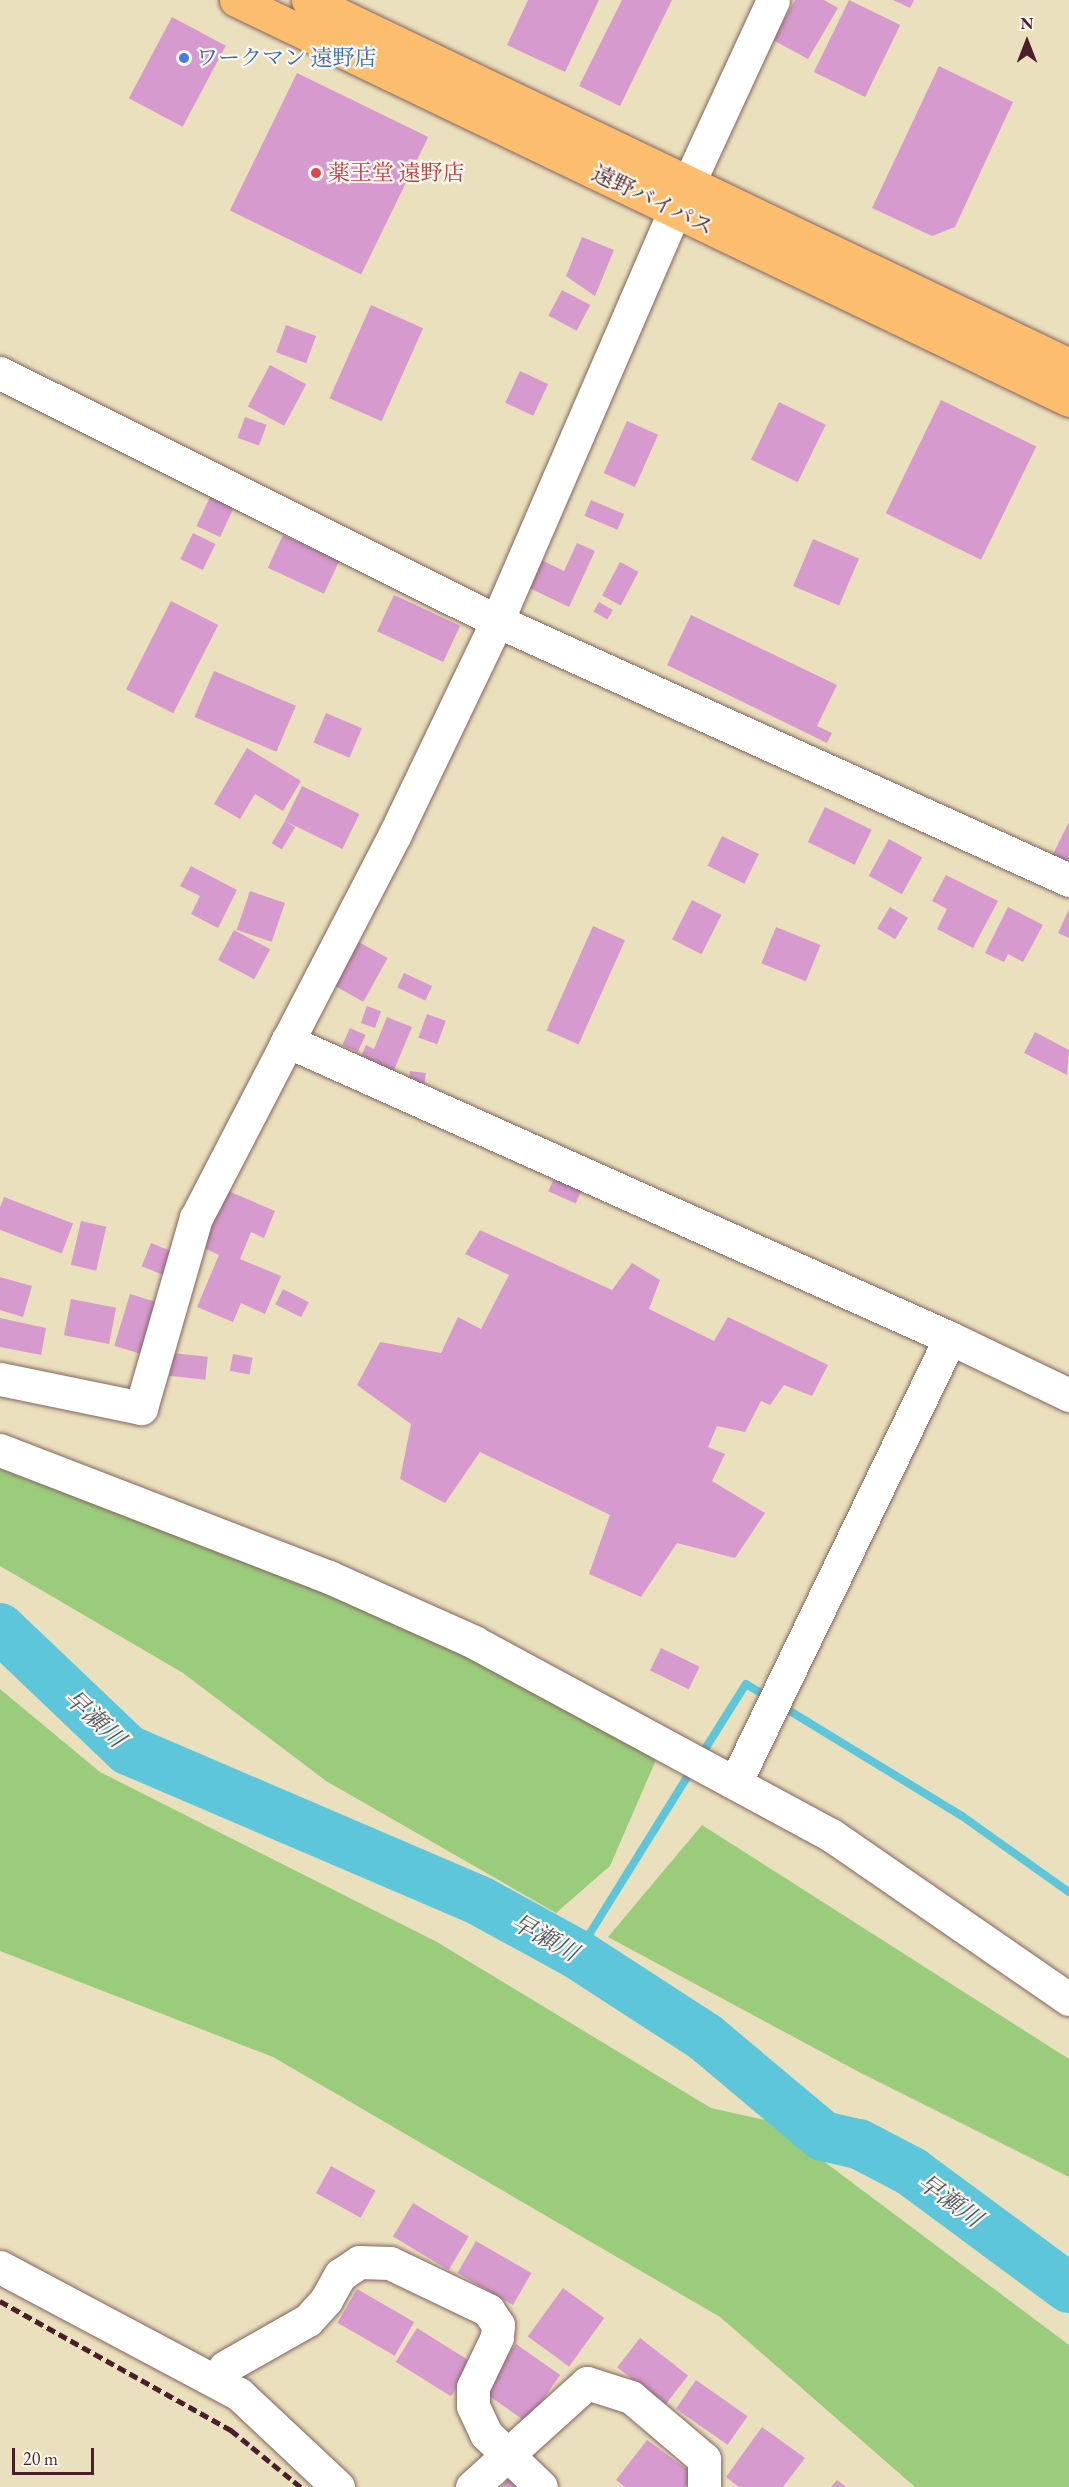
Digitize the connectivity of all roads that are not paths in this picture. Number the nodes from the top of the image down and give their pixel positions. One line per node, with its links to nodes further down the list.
1 (236, 0): 4 (highway, 遠野バイパス)
2 (308, 0): 4 (highway, 遠野バイパス)
3 (773, 0): 4 (street)
4 (682, 196): 5 (highway, 遠野バイパス); 7 (highway, 遠野バイパス); 8 (street)
5 (1069, 365)
6 (0, 373): 8 (street)
7 (1069, 400)
8 (497, 621): 9 (street); 10 (street)
9 (1069, 880)
10 (287, 1041): 11 (street); 12 (street)
11 (950, 1338): 13 (street); 15 (street)
12 (0, 1378)
13 (1069, 1395)
14 (0, 1450): 15 (street)
15 (735, 1783): 16 (street)
16 (1069, 1999)
17 (0, 2267): 20 (street)
18 (225, 2367): 19 (street)
19 (506, 2454): 21 (street); 22 (street); 23 (street)
20 (338, 2487)
21 (472, 2487)
22 (542, 2487)
23 (704, 2487)

